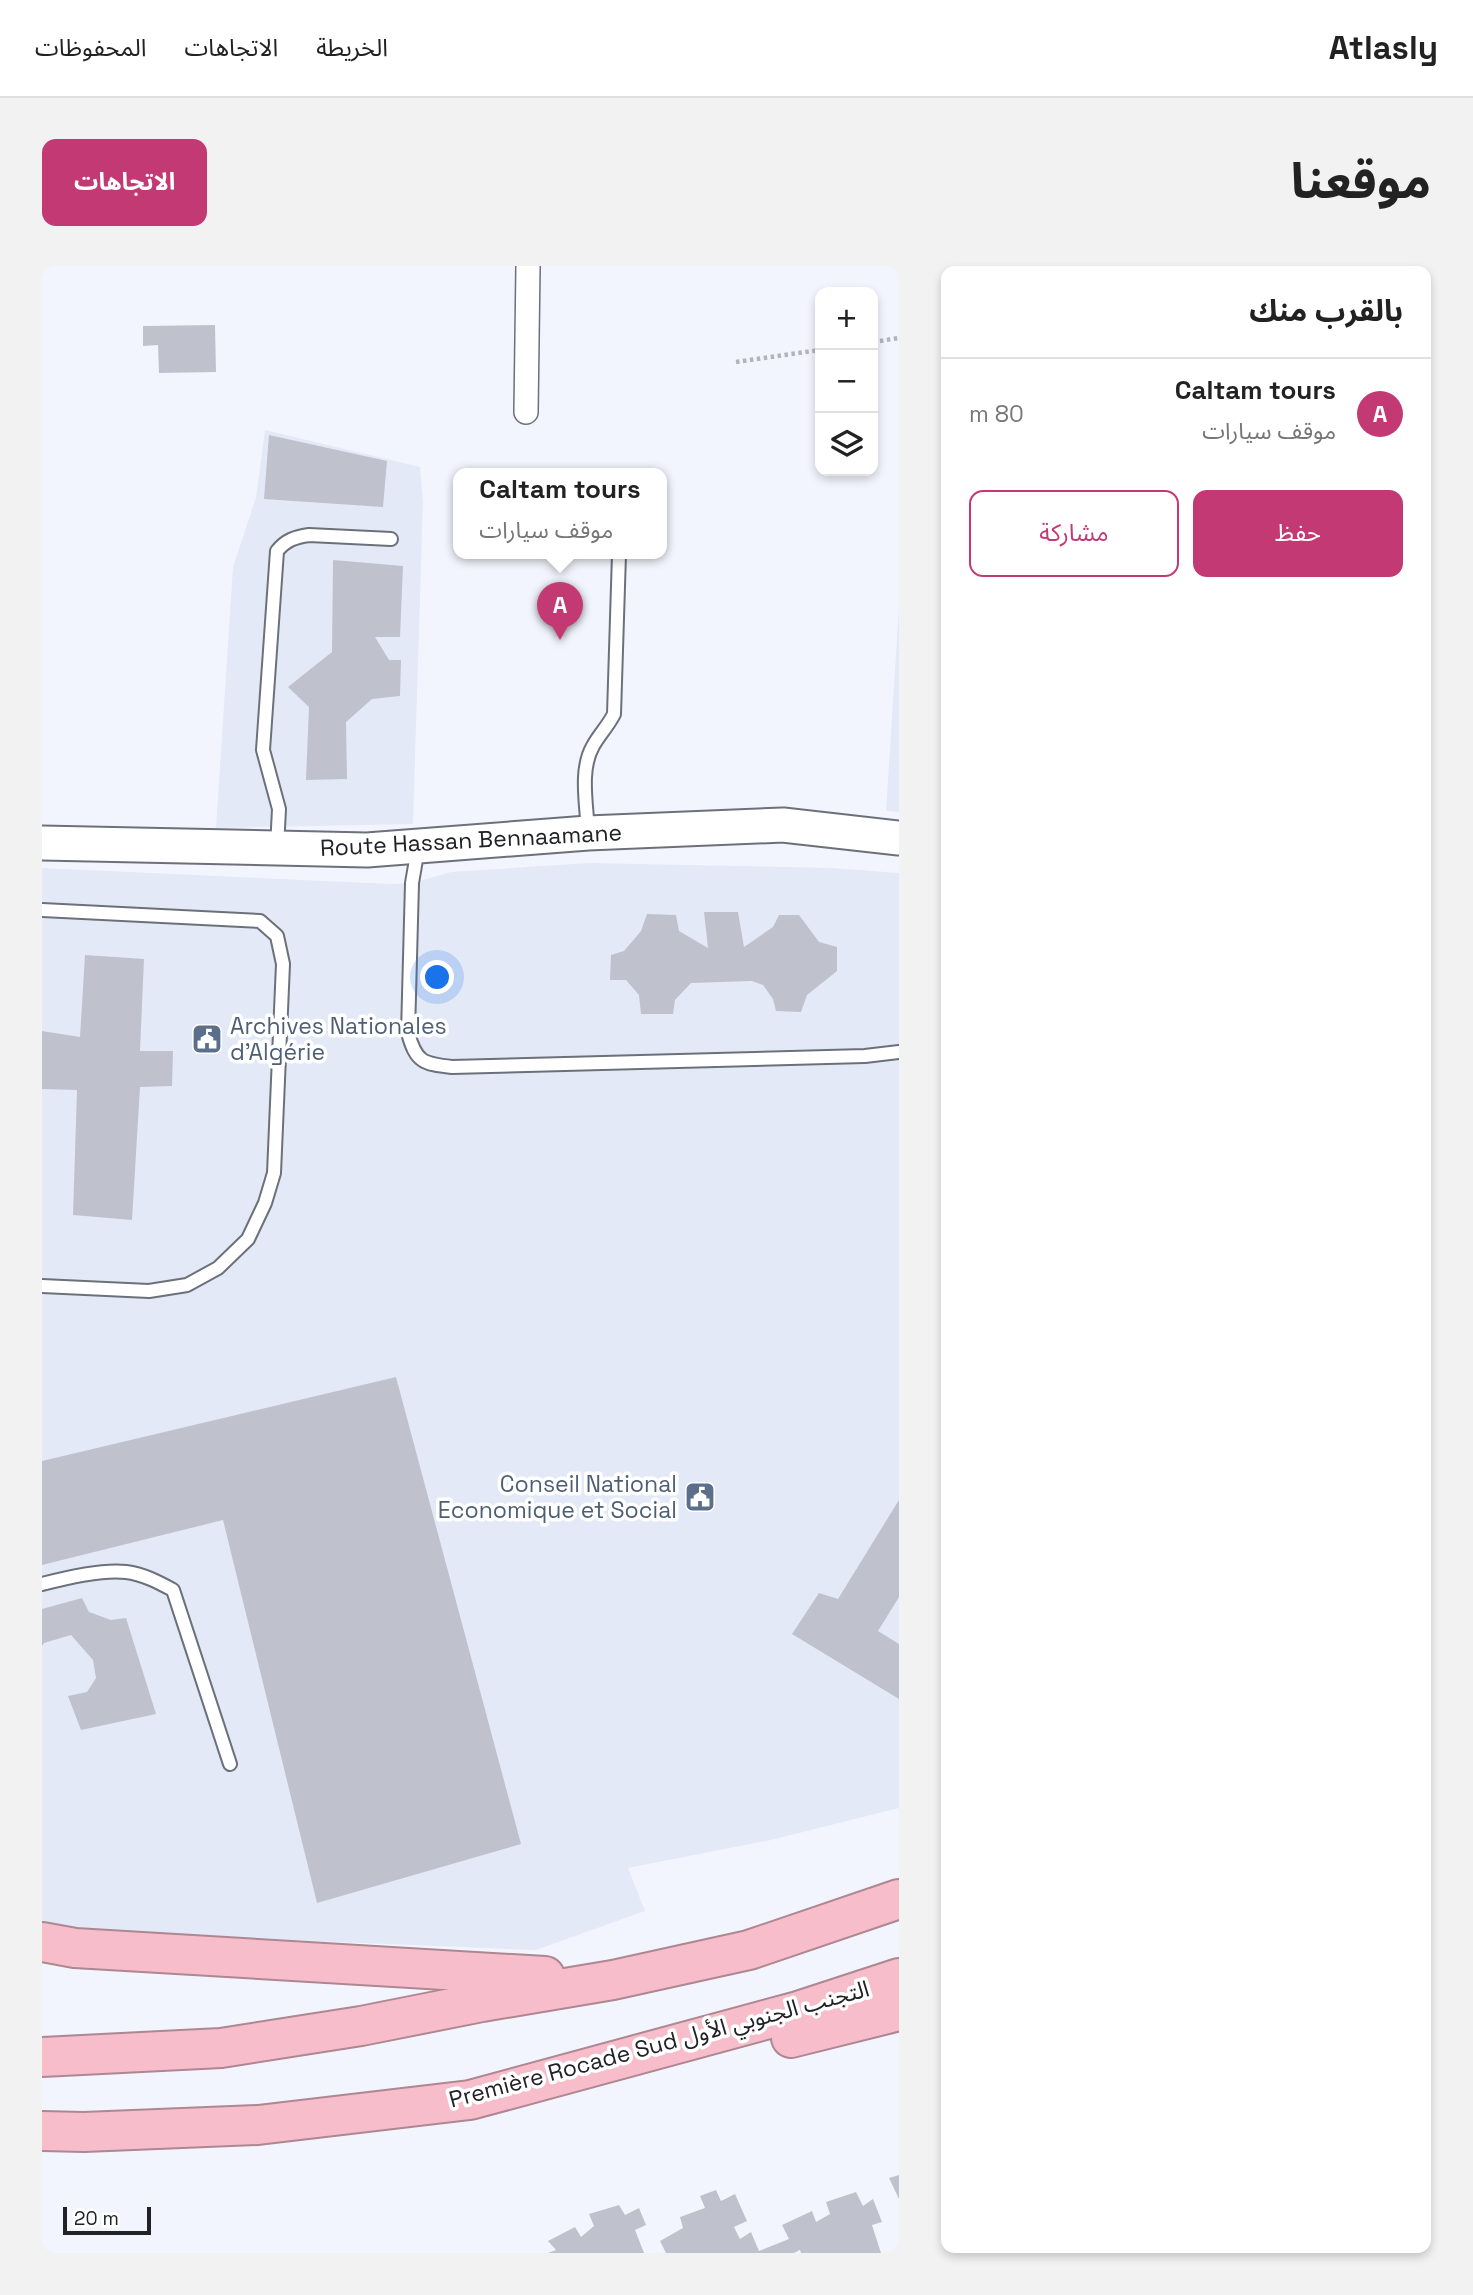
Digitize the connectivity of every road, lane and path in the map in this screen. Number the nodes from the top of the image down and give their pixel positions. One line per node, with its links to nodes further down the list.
1 (528, 266): 6 (street)
2 (899, 338): 3 (path)
3 (878, 341)
4 (815, 351): 5 (path)
5 (736, 362)
6 (526, 412)
7 (391, 539): 13 (lane)
8 (619, 559): 9 (lane)
9 (588, 833): 10 (main road, Route Hassan Bennaamane); 12 (main road, Route Hassan Bennaamane)
10 (899, 838)
11 (42, 843): 13 (main road, Route Hassan Bennaamane)
12 (418, 846): 13 (main road, Route Hassan Bennaamane); 15 (lane)
13 (277, 848)
14 (42, 910): 16 (lane)
15 (899, 1052)
16 (42, 1286)
17 (42, 1584): 18 (lane)
18 (230, 1764)
19 (899, 1899): 22 (highway)
20 (42, 1942): 22 (highway)
21 (899, 1978): 25 (highway, Première Rocade Sud التجنب الجنوبي الأول)
22 (613, 1980): 24 (highway)
23 (899, 2011): 25 (highway)
24 (42, 2057)
25 (470, 2100): 26 (highway, Première Rocade Sud التجنب الجنوبي الأول)
26 (42, 2131)

